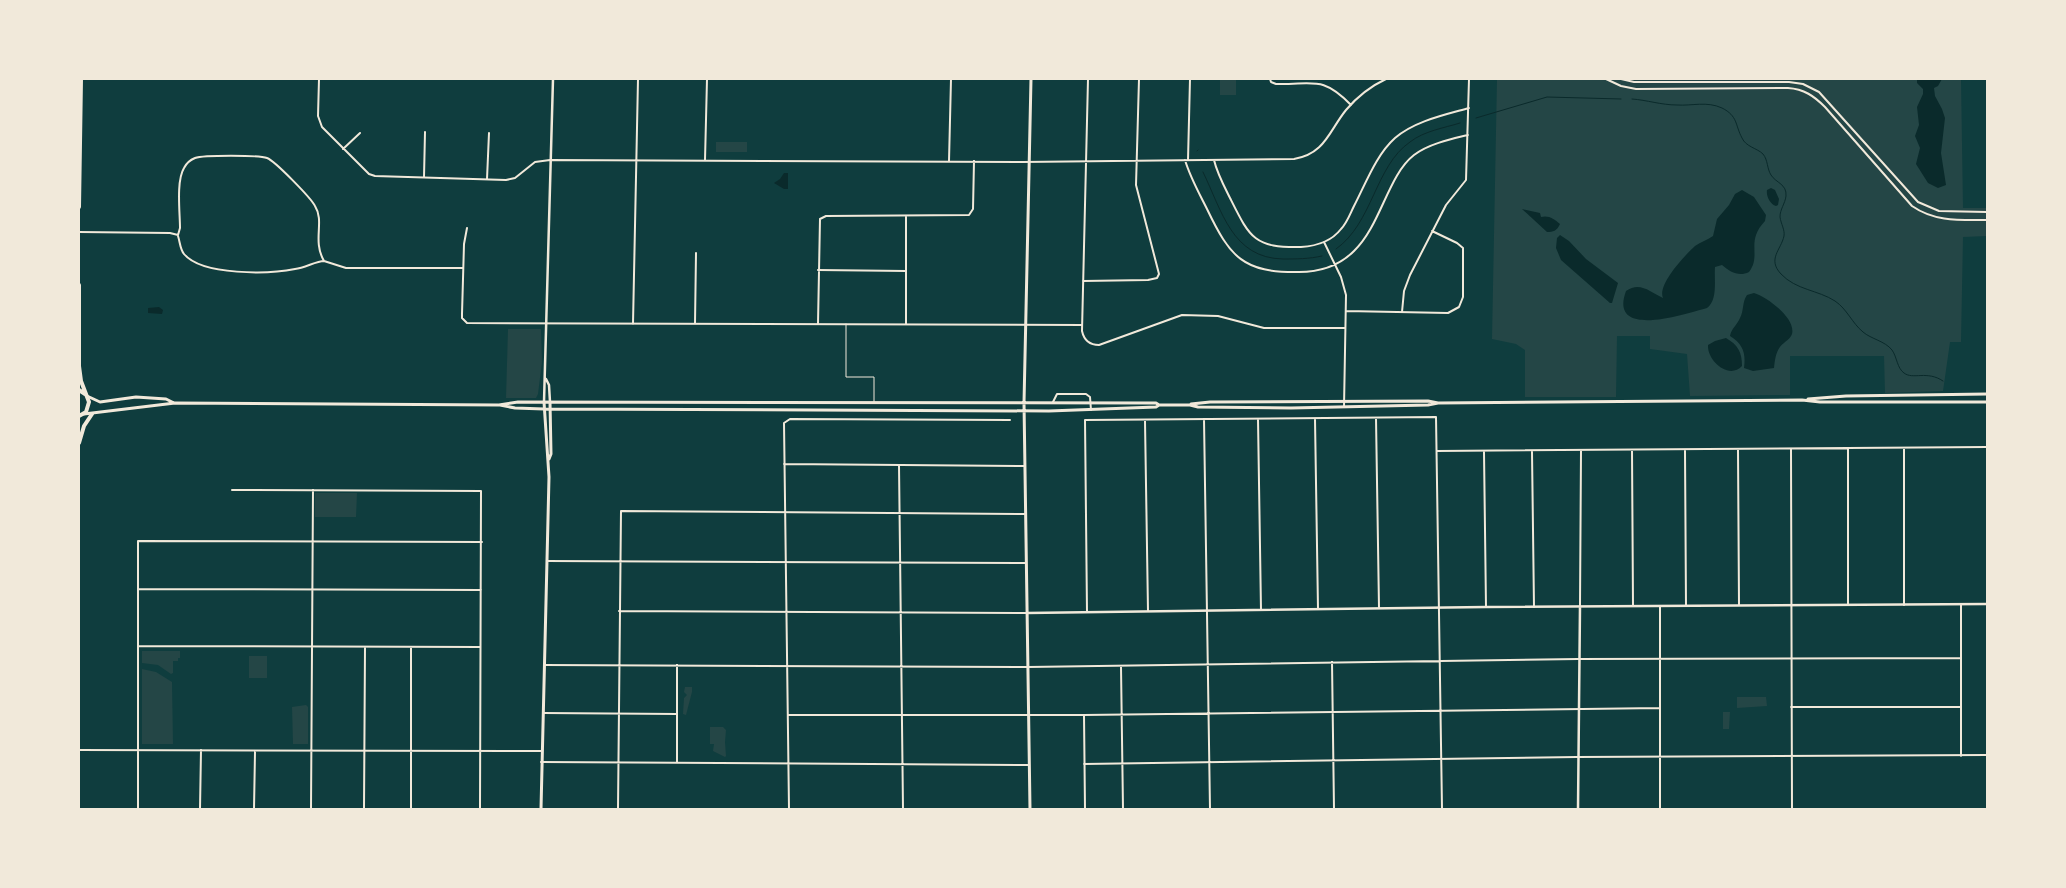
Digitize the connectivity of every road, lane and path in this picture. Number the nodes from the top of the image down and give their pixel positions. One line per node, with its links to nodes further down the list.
1 (81, 79): 35 (main road)
2 (319, 79): 22 (street)
3 (553, 79): 23 (street)
4 (638, 79): 24 (street)
5 (707, 79): 25 (street)
6 (951, 79): 29 (street)
7 (1031, 79): 32 (main road)
8 (1088, 79): 31 (street)
9 (1138, 79): 26 (street)
10 (1190, 79): 27 (street)
11 (1270, 79): 16 (street)
12 (1386, 79): 16 (street)
13 (1469, 79): 17 (street)
14 (1606, 79): 38 (street)
15 (1621, 79): 36 (street)
16 (1351, 105): 28 (street)
17 (1469, 108): 21 (street); 43 (street)
18 (425, 132): 33 (street)
19 (360, 133): 22 (street)
20 (489, 133): 34 (street)
21 (1468, 135): 40 (street); 46 (street)
22 (343, 149): 33 (street)
23 (550, 160): 24 (street); 34 (street); 54 (street)
24 (636, 160): 25 (street); 55 (street)
25 (705, 160): 29 (street)
26 (1136, 160): 27 (street); 31 (street); 50 (street)
27 (1187, 160): 28 (street); 46 (street)
28 (1214, 160): 43 (street)
29 (950, 161): 30 (street)
30 (974, 161): 32 (street); 37 (street)
31 (1086, 161): 32 (street); 50 (street)
32 (1030, 162): 60 (main road)
33 (424, 177): 34 (street)
34 (487, 179)
35 (79, 207)
36 (1987, 212)
37 (906, 216): 48 (street); 49 (street)
38 (1987, 220)
39 (467, 228): 47 (street)
40 (1432, 231): 53 (street); 53 (street)
41 (79, 232): 42 (street)
42 (178, 235): 45 (street); 45 (street)
43 (1324, 242): 46 (street)
44 (696, 253): 56 (street)
45 (324, 261): 47 (street)
46 (1335, 265): 52 (street)
47 (463, 268): 54 (street)
48 (818, 270): 49 (street); 57 (street)
49 (906, 270): 59 (street)
50 (1083, 281): 61 (street)
51 (79, 284): 66 (main road)
52 (1346, 311): 53 (street); 62 (street)
53 (1402, 312)
54 (547, 323): 55 (street); 63 (street)
55 (633, 324): 56 (street)
56 (695, 324): 57 (street)
57 (818, 324): 58 (street)
58 (846, 324): 59 (street); 72 (lane)
59 (906, 324): 60 (street)
60 (1026, 325): 61 (street); 76 (main road)
61 (1082, 325): 62 (street)
62 (1345, 328): 68 (street)
63 (546, 379): 69 (street); 70 (street)
64 (79, 390): 66 (main road)
65 (1987, 394): 67 (main road)
66 (86, 395): 75 (main road); 87 (main road)
67 (1802, 400): 71 (main road); 74 (main road)
68 (1344, 401): 74 (main road); 80 (main road); 81 (street)
69 (544, 402): 70 (main road); 78 (main road); 82 (main road)
70 (550, 402): 72 (main road); 83 (main road)
71 (1987, 402)
72 (874, 403): 76 (main road)
73 (1090, 403): 77 (main road); 77 (street); 79 (main road); 85 (street)
74 (1438, 403): 81 (main road)
75 (174, 404): 78 (main road); 86 (main road)
76 (1024, 404): 77 (main road); 84 (main road)
77 (1053, 404)
78 (499, 405): 82 (main road)
79 (1159, 405): 80 (main road); 85 (main road)
80 (1190, 405): 81 (main road)
81 (1344, 407)
82 (544, 409): 83 (main road); 106 (main road)
83 (550, 409): 84 (main road); 106 (main road)
84 (1024, 410): 85 (main road); 109 (main road)
85 (1091, 410)
86 (92, 414): 87 (main road); 94 (main road)
87 (80, 416)
88 (1376, 417): 90 (street); 103 (street); 137 (street)
89 (1258, 418): 90 (street); 93 (street); 141 (street)
90 (1315, 418): 139 (street)
91 (1010, 420): 107 (street)
92 (1145, 420): 93 (street); 143 (street); 146 (street)
93 (1204, 420): 140 (street)
94 (79, 443)
95 (1987, 447): 97 (street)
96 (1848, 448): 97 (street); 99 (street); 129 (street)
97 (1904, 448): 130 (street)
98 (1738, 449): 99 (street); 102 (street); 127 (street)
99 (1791, 449): 128 (street)
100 (1581, 450): 101 (street); 105 (street); 131 (street)
101 (1632, 450): 102 (street); 132 (street)
102 (1685, 450): 134 (street)
103 (1437, 451): 104 (street); 138 (street)
104 (1484, 451): 105 (street); 135 (street)
105 (1532, 451): 136 (street)
106 (549, 460): 117 (main road)
107 (784, 464): 108 (street); 112 (street)
108 (899, 466): 109 (street); 113 (street)
109 (1025, 466): 114 (main road)
110 (232, 490): 111 (street)
111 (313, 490): 115 (street); 116 (street)
112 (785, 512): 113 (street); 118 (street); 119 (street)
113 (900, 513): 114 (street); 120 (street)
114 (1026, 514): 121 (main road)
115 (312, 541): 116 (street); 122 (street); 123 (street)
116 (482, 542): 124 (street)
117 (546, 561): 118 (street); 159 (main road)
118 (620, 561): 119 (street); 142 (street)
119 (786, 562): 120 (street); 144 (street)
120 (901, 562): 121 (street); 145 (street)
121 (1026, 563): 147 (main road)
122 (138, 589): 123 (street); 148 (street)
123 (312, 589): 124 (street); 149 (street)
124 (481, 590): 152 (street)
125 (1961, 604): 126 (street); 130 (street); 154 (street)
126 (1987, 604)
127 (1739, 605): 128 (street); 134 (street)
128 (1792, 605): 129 (street); 153 (street)
129 (1848, 605): 130 (street)
130 (1904, 605)
131 (1580, 606): 132 (street); 136 (street); 155 (street)
132 (1632, 606): 133 (street)
133 (1660, 606): 134 (street); 156 (street)
134 (1686, 606)
135 (1486, 607): 136 (street); 138 (street)
136 (1534, 607)
137 (1379, 608): 138 (street); 139 (street)
138 (1439, 608): 157 (street)
139 (1318, 609): 141 (street)
140 (1207, 610): 141 (street); 143 (street); 163 (street)
141 (1261, 610)
142 (619, 611): 144 (street); 160 (street)
143 (1148, 611): 146 (street)
144 (786, 612): 145 (street); 162 (street)
145 (901, 612): 147 (street); 165 (street)
146 (1087, 612): 147 (street)
147 (1027, 613): 166 (main road)
148 (138, 646): 149 (street); 183 (street)
149 (312, 647): 150 (street); 185 (street)
150 (364, 647): 151 (street); 189 (street)
151 (411, 647): 152 (street); 186 (street)
152 (480, 647): 187 (street)
153 (1791, 658): 154 (street); 156 (street); 167 (street)
154 (1961, 658): 168 (street)
155 (1578, 659): 156 (street); 157 (street); 169 (street)
156 (1660, 659): 170 (street)
157 (1440, 661): 158 (street); 171 (street)
158 (1332, 662): 163 (street); 172 (street)
159 (544, 665): 160 (street); 173 (main road)
160 (618, 665): 161 (street); 175 (street)
161 (677, 665): 162 (street); 176 (street)
162 (787, 665): 165 (street); 177 (street)
163 (1208, 665): 164 (street); 174 (street)
164 (1121, 666): 166 (street); 180 (street)
165 (902, 667): 166 (street); 178 (street)
166 (1028, 667): 181 (main road)
167 (1791, 707): 168 (street); 192 (street)
168 (1961, 707): 193 (street)
169 (1578, 708): 170 (street); 171 (street); 194 (street)
170 (1660, 708): 195 (street)
171 (1441, 710): 172 (street); 196 (street)
172 (1332, 712): 174 (street); 197 (street)
173 (543, 713): 175 (street); 190 (main road)
174 (1208, 713): 180 (street); 199 (street)
175 (619, 714): 176 (street); 200 (street)
176 (677, 714): 201 (street)
177 (788, 715): 178 (street); 203 (street)
178 (902, 715): 181 (street); 204 (street)
179 (1084, 715): 180 (street); 181 (street); 205 (street)
180 (1121, 715): 202 (street)
181 (1028, 716): 206 (main road)
182 (79, 750): 183 (street)
183 (138, 750): 184 (street); 207 (street)
184 (201, 750): 188 (street); 208 (street)
185 (311, 750): 188 (street); 189 (street); 210 (street)
186 (411, 750): 187 (street); 189 (street); 212 (street)
187 (479, 750): 190 (street); 213 (street)
188 (255, 751): 209 (street)
189 (364, 751): 211 (street)
190 (542, 751): 198 (main road)
191 (1987, 755): 193 (street)
192 (1792, 756): 193 (street); 195 (street); 226 (street)
193 (1961, 756)
194 (1577, 757): 195 (street); 196 (street); 224 (street)
195 (1660, 757): 225 (street)
196 (1442, 758): 197 (street); 223 (street)
197 (1333, 760): 199 (street); 222 (street)
198 (541, 762): 200 (street); 214 (main road)
199 (1209, 762): 202 (street); 221 (street)
200 (618, 763): 201 (street); 215 (street)
201 (677, 763): 203 (street)
202 (1122, 763): 205 (street); 220 (street)
203 (788, 764): 204 (street); 216 (street)
204 (903, 764): 206 (street); 217 (street)
205 (1084, 764): 219 (street)
206 (1029, 765): 218 (main road)
207 (138, 809)
208 (200, 809)
209 (254, 809)
210 (311, 809)
211 (364, 809)
212 (411, 809)
213 (480, 809)
214 (541, 809)
215 (618, 809)
216 (789, 809)
217 (903, 809)
218 (1030, 809)
219 (1085, 809)
220 (1123, 809)
221 (1210, 809)
222 (1334, 809)
223 (1442, 809)
224 (1578, 809)
225 (1660, 809)
226 (1792, 809)

